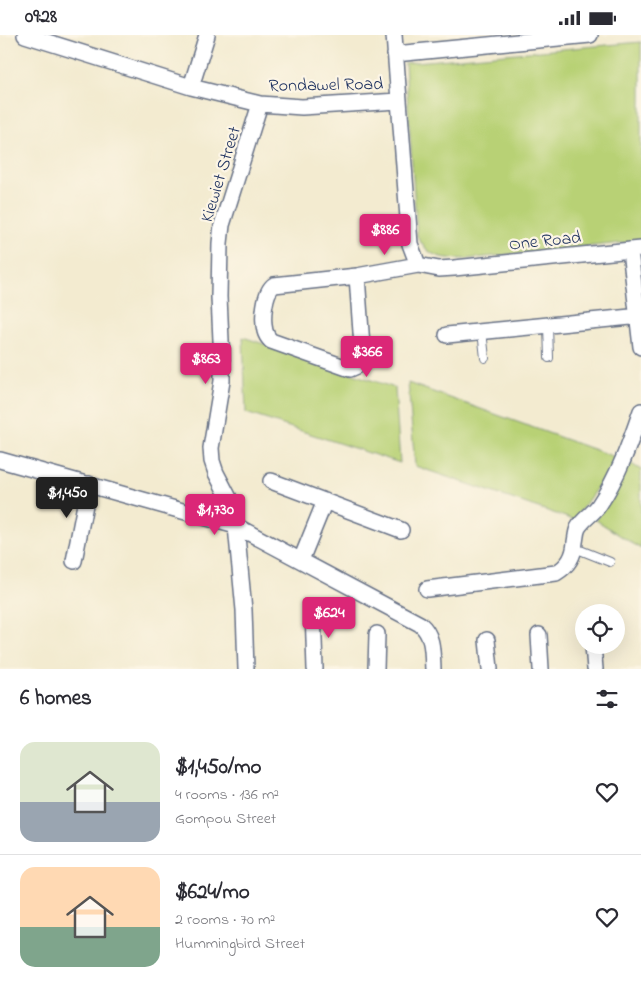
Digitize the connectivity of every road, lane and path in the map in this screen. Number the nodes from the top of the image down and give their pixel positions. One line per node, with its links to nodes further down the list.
1 (207, 35): 6 (street)
2 (394, 35): 5 (street)
3 (590, 35): 5 (street)
4 (34, 37): 6 (street, Rondawel Road)
5 (395, 55): 7 (street)
6 (191, 87): 8 (street, Rondawel Road)
7 (398, 101): 8 (street, Rondawel Road); 10 (street)
8 (260, 104): 24 (street, Kiewiet Street)
9 (635, 249): 10 (street, One Road); 12 (street)
10 (418, 265): 11 (street, One Road)
11 (357, 276): 11 (street, One Road)
12 (639, 316): 13 (street); 16 (street)
13 (548, 325): 14 (street); 18 (lane)
14 (482, 331): 15 (street); 17 (lane)
15 (447, 335)
16 (641, 347)
17 (485, 358)
18 (549, 358)
19 (641, 411): 26 (street)
20 (0, 460): 22 (street)
21 (271, 481): 23 (street)
22 (89, 484): 24 (street); 28 (street)
23 (325, 501): 25 (street); 27 (street)
24 (236, 526): 27 (street); 36 (street, Kiewiet Street)
25 (401, 530)
26 (575, 548): 29 (lane); 30 (street)
27 (301, 560): 39 (street)
28 (74, 561)
29 (610, 562)
30 (427, 589)
31 (313, 611): 37 (street)
32 (378, 634): 38 (street)
33 (539, 635): 41 (street)
34 (487, 639): 40 (street)
35 (594, 654): 42 (street)
36 (246, 669)
37 (316, 669)
38 (376, 669)
39 (433, 669)
40 (490, 669)
41 (542, 669)
42 (595, 669)

